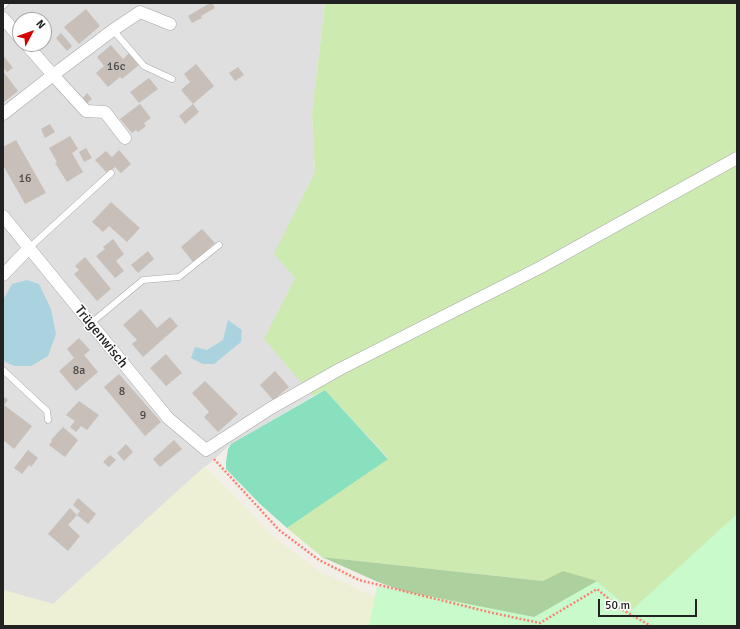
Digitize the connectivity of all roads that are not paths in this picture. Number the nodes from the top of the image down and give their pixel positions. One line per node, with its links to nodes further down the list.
1 (6, 3): 2 (lane)
2 (3, 6)
3 (3, 18): 5 (street)
4 (170, 24): 6 (street)
5 (12, 29)
6 (113, 30): 8 (street); 9 (lane)
7 (33, 52): 8 (street)
8 (53, 75): 10 (street); 11 (street)
9 (172, 79)
10 (3, 114)
11 (125, 138)
12 (737, 158): 18 (street, Trügenwisch)
13 (110, 173): 16 (lane)
14 (3, 216): 16 (street, Trügenwisch)
15 (219, 245): 18 (lane)
16 (29, 248): 17 (street); 18 (street, Trügenwisch)
17 (3, 275)
18 (90, 324)
19 (3, 370): 20 (lane)
20 (48, 420)

